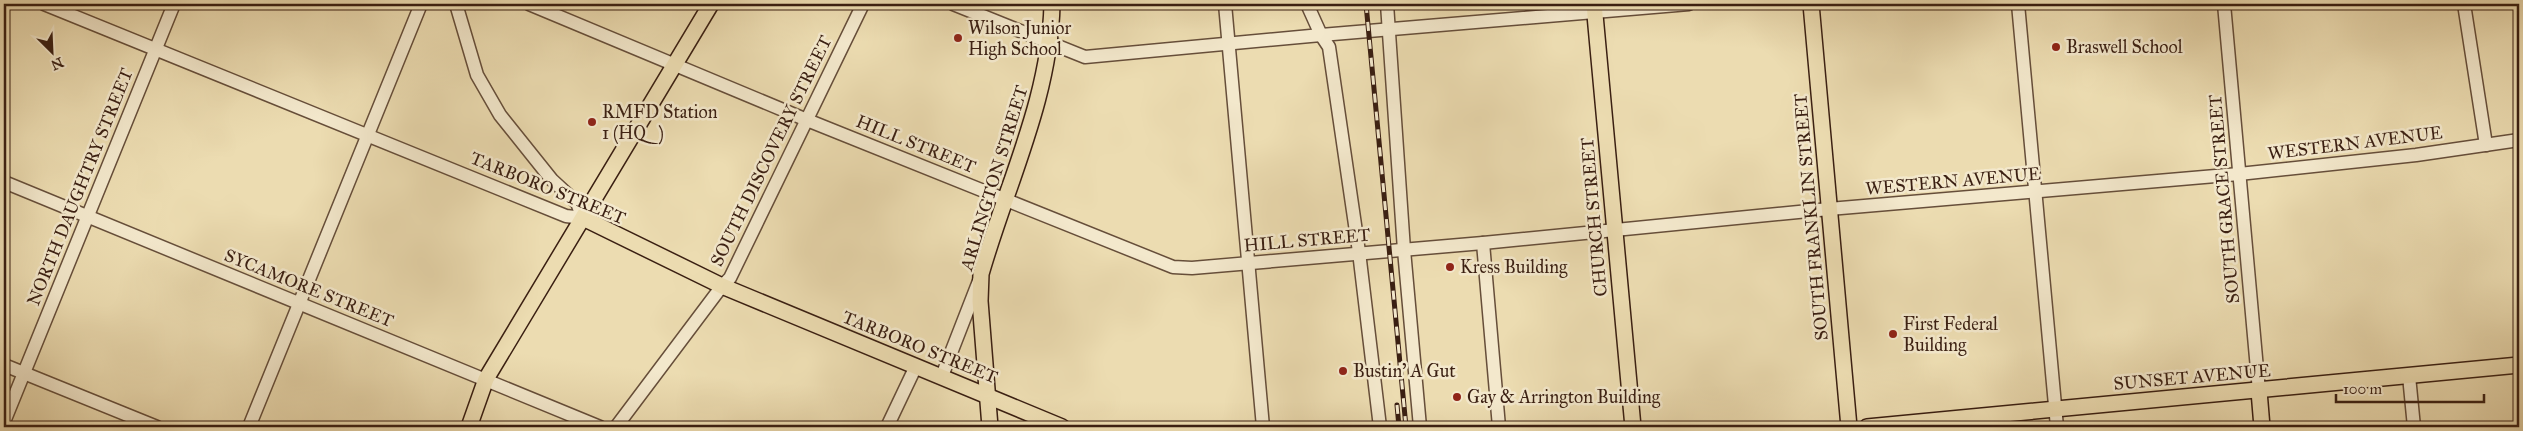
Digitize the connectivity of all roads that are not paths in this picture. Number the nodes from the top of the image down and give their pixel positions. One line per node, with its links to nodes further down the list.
1 (44, 4): 23 (street, TARBORO STREET)
2 (174, 4): 23 (street, NORTH DAUGHTRY STREET)
3 (421, 4): 26 (street)
4 (456, 4): 35 (street)
5 (529, 4): 24 (street, HILL STREET)
6 (711, 4): 24 (main road)
7 (863, 4): 25 (street, SOUTH DISCOVERY STREET)
8 (953, 4): 21 (street)
9 (1052, 4): 21 (main road, ARLINGTON STREET)
10 (1225, 4): 22 (street)
11 (1307, 4): 20 (street)
12 (1387, 4): 19 (street)
13 (1689, 4): 18 (street)
14 (1811, 4): 33 (main road, SOUTH FRANKLIN STREET)
15 (2018, 4): 31 (street)
16 (2224, 4): 29 (street, SOUTH GRACE STREET)
17 (2464, 4): 28 (street)
18 (1594, 8): 19 (street); 36 (main road, CHURCH STREET)
19 (1389, 30): 20 (street); 39 (street)
20 (1320, 34): 22 (street); 40 (street)
21 (1050, 44): 22 (street); 32 (main road, ARLINGTON STREET)
22 (1229, 44): 41 (street)
23 (155, 50): 26 (street, TARBORO STREET); 34 (street, NORTH DAUGHTRY STREET)
24 (674, 64): 25 (street, HILL STREET); 35 (main road)
25 (807, 120): 32 (street, HILL STREET); 43 (street, SOUTH DISCOVERY STREET)
26 (368, 137): 35 (street, TARBORO STREET); 44 (street)
27 (2519, 140): 28 (street, WESTERN AVENUE)
28 (2486, 145): 29 (street, WESTERN AVENUE)
29 (2239, 174): 31 (street, WESTERN AVENUE); 52 (street, SOUTH GRACE STREET)
30 (4, 182): 34 (street, SYCAMORE STREET)
31 (2036, 192): 33 (street, WESTERN AVENUE); 54 (street)
32 (1006, 199): 41 (street, HILL STREET); 42 (main road, ARLINGTON STREET)
33 (1829, 209): 36 (street, WESTERN AVENUE); 69 (main road, SOUTH FRANKLIN STREET)
34 (88, 216): 44 (street, SYCAMORE STREET); 48 (street, NORTH DAUGHTRY STREET)
35 (583, 218): 43 (main road, TARBORO STREET); 51 (main road)
36 (1614, 231): 37 (street, WESTERN AVENUE); 68 (main road, CHURCH STREET)
37 (1482, 244): 39 (street, WESTERN AVENUE); 67 (street)
38 (1389, 250): 39 (street, WESTERN AVENUE); 40 (street, HILL STREET)
39 (1404, 250): 66 (street)
40 (1359, 252): 41 (street, HILL STREET); 65 (street)
41 (1247, 263): 64 (street)
42 (981, 274): 49 (street); 53 (main road, ARLINGTON STREET)
43 (722, 286): 47 (main road, TARBORO STREET); 60 (street, SOUTH DISCOVERY STREET)
44 (300, 304): 51 (street, SYCAMORE STREET); 57 (street)
45 (4, 364): 48 (street)
46 (2519, 365): 50 (main road, SUNSET AVENUE)
47 (916, 366): 49 (main road, TARBORO STREET); 61 (street)
48 (23, 372): 55 (street, NORTH DAUGHTRY STREET); 56 (street)
49 (942, 376): 53 (main road, TARBORO STREET)
50 (2409, 376): 52 (main road, SUNSET AVENUE); 73 (street)
51 (486, 379): 58 (main road); 59 (street, SYCAMORE STREET)
52 (2259, 391): 54 (main road, SUNSET AVENUE); 72 (main road)
53 (987, 394): 62 (main road, ARLINGTON STREET); 63 (main road, TARBORO STREET)
54 (2055, 408): 70 (main road, SUNSET AVENUE); 71 (street)
55 (4, 422)
56 (157, 427)
57 (249, 427)
58 (469, 427)
59 (600, 427)
60 (616, 427)
61 (887, 427)
62 (990, 427)
63 (1062, 427)
64 (1263, 427)
65 (1380, 427)
66 (1420, 427)
67 (1499, 427)
68 (1633, 427)
69 (1849, 427)
70 (1867, 427)
71 (2057, 427)
72 (2262, 427)
73 (2414, 427)

